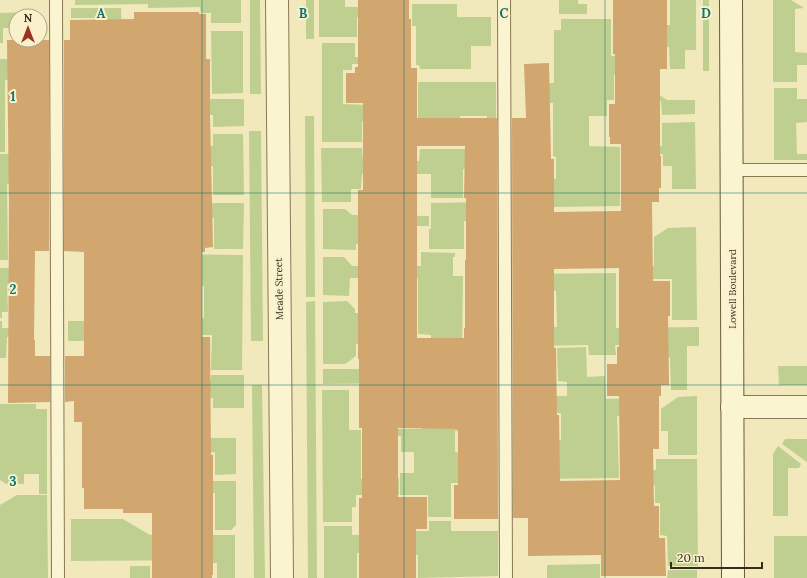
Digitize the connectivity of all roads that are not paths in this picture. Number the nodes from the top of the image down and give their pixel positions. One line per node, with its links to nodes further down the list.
1 (56, 0): 9 (lane)
2 (277, 0): 10 (street, Meade Street)
3 (504, 0): 11 (lane)
4 (731, 0): 5 (street, Lowell Boulevard)
5 (732, 170): 6 (lane); 7 (street, Lowell Boulevard)
6 (807, 170)
7 (732, 407): 8 (street); 12 (street, Lowell Boulevard)
8 (807, 407)
9 (58, 578)
10 (282, 578)
11 (506, 578)
12 (733, 578)

